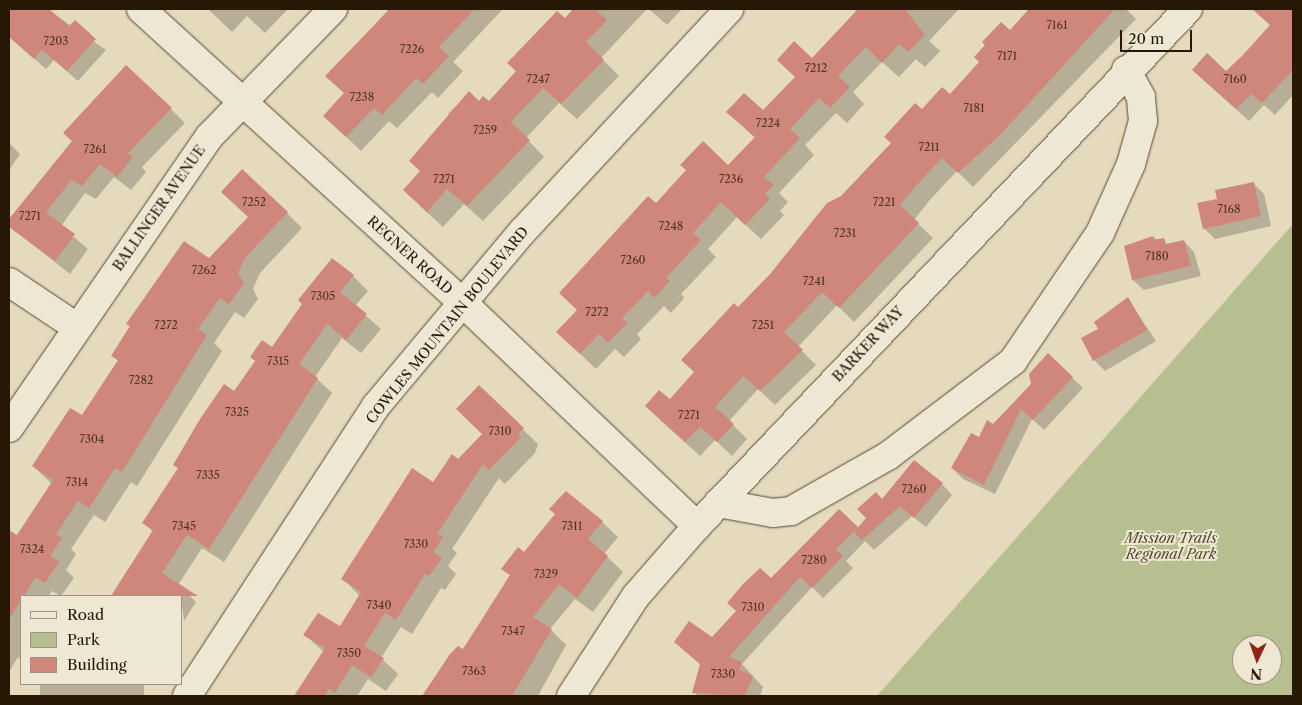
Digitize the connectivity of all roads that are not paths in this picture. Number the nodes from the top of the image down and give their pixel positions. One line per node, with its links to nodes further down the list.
1 (141, 9): 6 (street, REGNER ROAD)
2 (333, 9): 6 (street, BALLINGER AVENUE)
3 (729, 9): 8 (street, COWLES MOUNTAIN BOULEVARD)
4 (1188, 9): 5 (street, BARKER WAY)
5 (1126, 70): 11 (street, BARKER WAY); 11 (street)
6 (244, 105): 8 (street, REGNER ROAD); 9 (street, BALLINGER AVENUE)
7 (9, 282): 9 (street)
8 (462, 302): 12 (street, REGNER ROAD); 13 (street, COWLES MOUNTAIN BOULEVARD)
9 (75, 326): 10 (street, BALLINGER AVENUE)
10 (9, 428)
11 (718, 503): 12 (street, BARKER WAY)
12 (697, 526): 14 (street, BARKER WAY)
13 (187, 696)
14 (571, 696)

